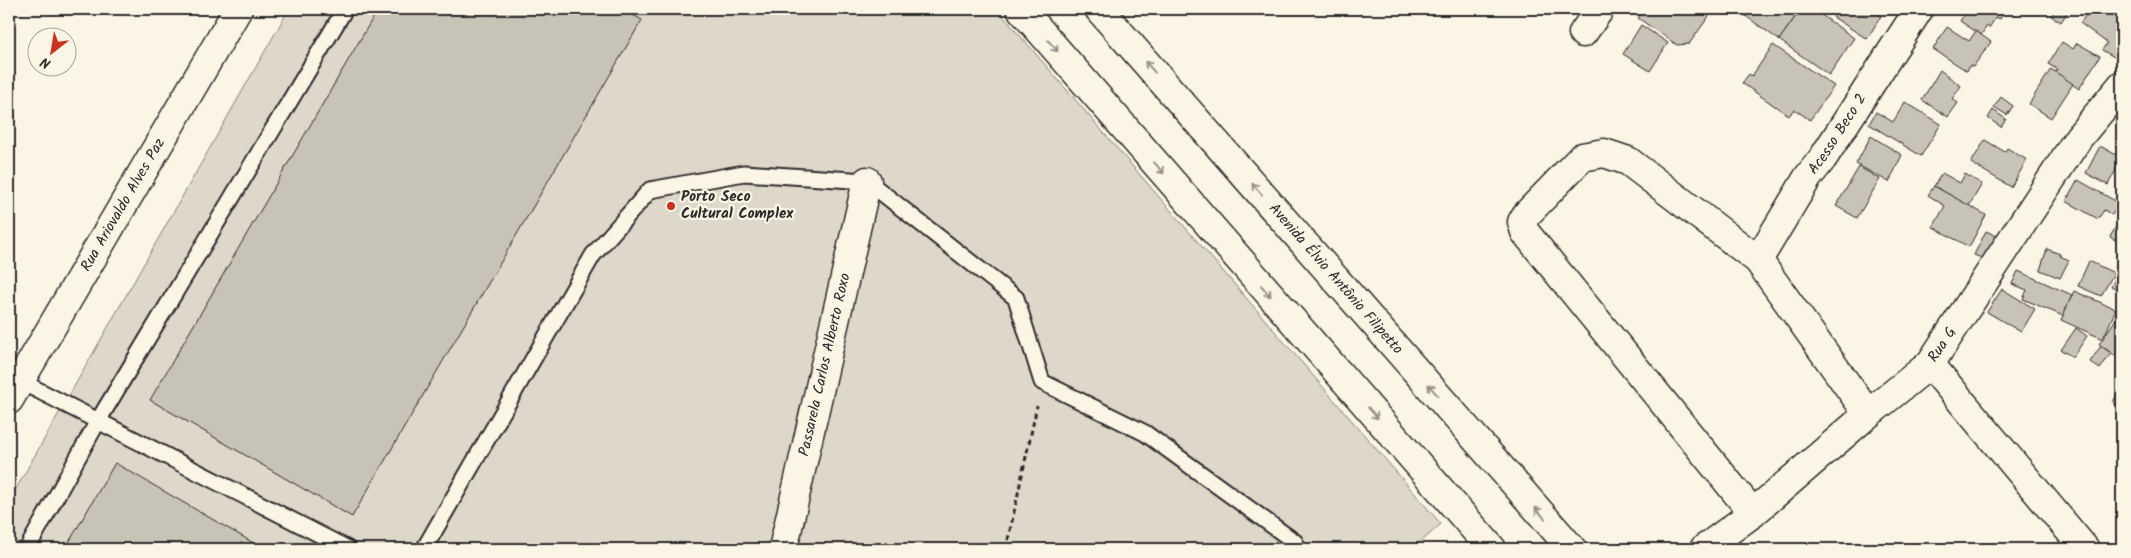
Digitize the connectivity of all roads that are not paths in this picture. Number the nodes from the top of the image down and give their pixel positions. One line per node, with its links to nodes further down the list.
1 (238, 9): 12 (street, Rua Ariovaldo Alves Paz)
2 (345, 9): 14 (lane)
3 (1021, 9): 21 (street, one-way to 21)
4 (1099, 9): 22 (street, Avenida Élvio Antônio Filipetto, one-way to 4)
5 (1600, 9): 7 (street)
6 (1919, 9): 10 (street, Acesso Beco 2)
7 (1583, 33)
8 (2122, 86): 11 (street, Rua G)
9 (867, 181): 18 (lane); 19 (street, Passarela Carlos Alberto Roxo); 20 (lane)
10 (1758, 260): 13 (street); 15 (street)
11 (1930, 364): 13 (street, Rua G); 24 (street)
12 (14, 390): 14 (lane)
13 (1868, 414): 15 (street, Rua G)
14 (98, 421): 16 (lane); 17 (lane)
15 (1753, 513): 23 (street, Rua G)
16 (27, 549)
17 (348, 549)
18 (424, 549)
19 (782, 549)
20 (1298, 549)
21 (1492, 549)
22 (1572, 549)
23 (1704, 549)
24 (2085, 549)

